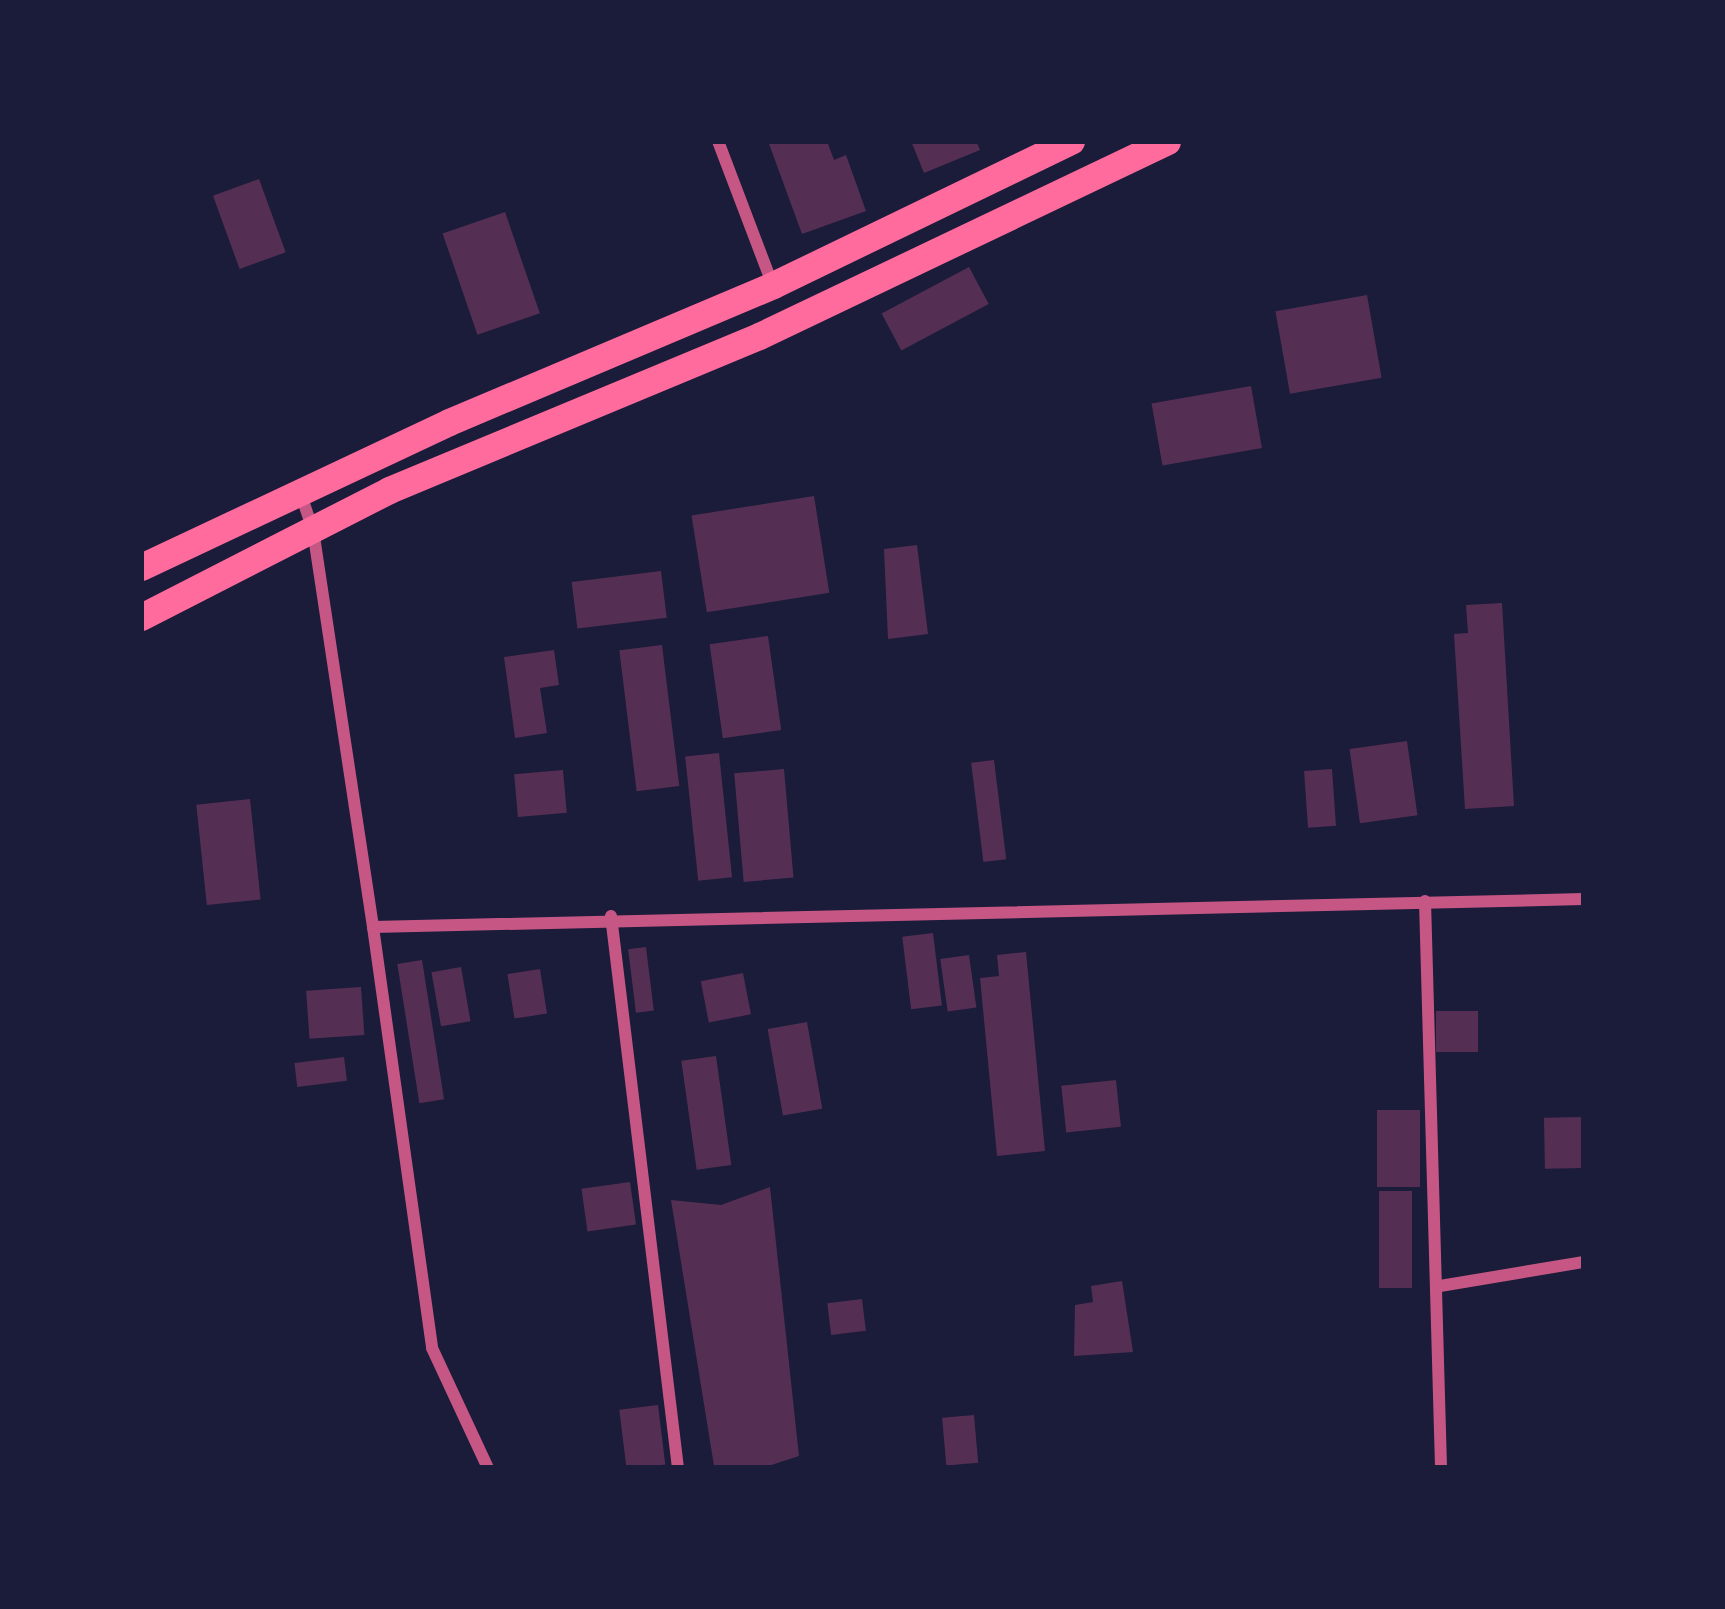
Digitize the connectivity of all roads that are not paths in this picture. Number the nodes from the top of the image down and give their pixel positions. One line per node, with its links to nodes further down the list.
1 (718, 141): 4 (street)
2 (1070, 141): 4 (main road)
3 (1168, 141): 6 (main road)
4 (773, 285): 5 (main road)
5 (300, 493): 6 (street); 7 (main road)
6 (313, 530): 8 (main road); 12 (street)
7 (141, 567)
8 (141, 617)
9 (1584, 899): 10 (street)
10 (1426, 901): 11 (street); 14 (street)
11 (611, 916): 12 (street); 16 (street)
12 (373, 926): 15 (street)
13 (1584, 1262): 14 (street)
14 (1440, 1286): 18 (street)
15 (488, 1468)
16 (678, 1468)
17 (1429, 1468): 18 (street)
18 (1441, 1468)

